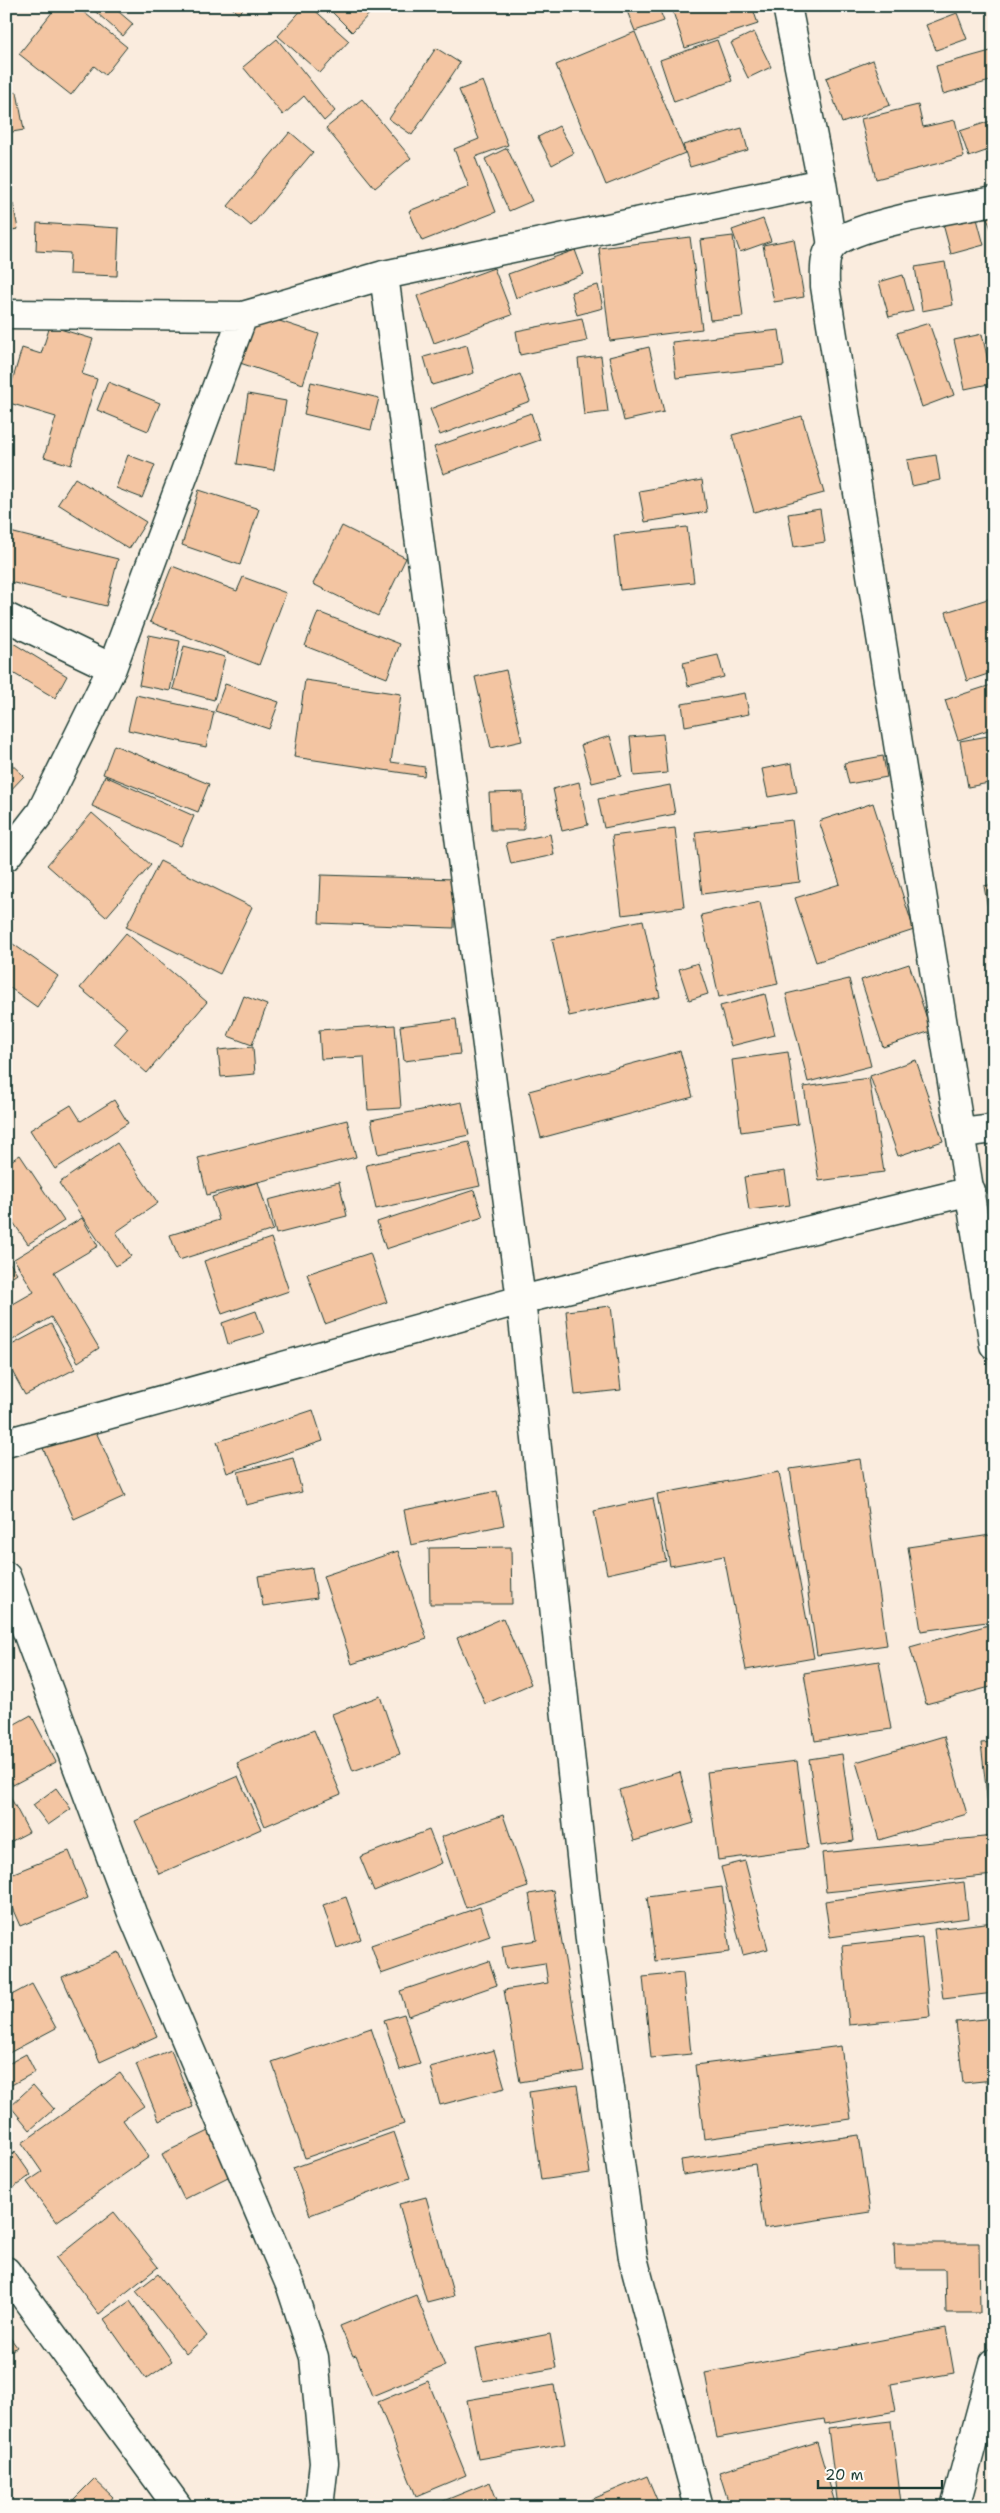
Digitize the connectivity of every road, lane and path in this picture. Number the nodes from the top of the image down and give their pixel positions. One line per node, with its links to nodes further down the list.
1 (787, 6): 2 (street)
2 (822, 183): 4 (street); 5 (street)
3 (994, 201): 4 (street)
4 (832, 246): 12 (street)
5 (384, 275): 7 (street); 14 (street)
6 (6, 314): 7 (street)
7 (244, 316): 9 (street)
8 (6, 617): 9 (street)
9 (112, 668): 10 (street)
10 (6, 857)
11 (994, 1129): 12 (street)
12 (961, 1133): 13 (street)
13 (970, 1191): 14 (street); 15 (street)
14 (521, 1300): 16 (street); 22 (street)
15 (994, 1346)
16 (6, 1443)
17 (6, 1576): 21 (street)
18 (6, 2271): 20 (street)
19 (994, 2362): 23 (street)
20 (178, 2507)
21 (319, 2507)
22 (699, 2507)
23 (955, 2507)

